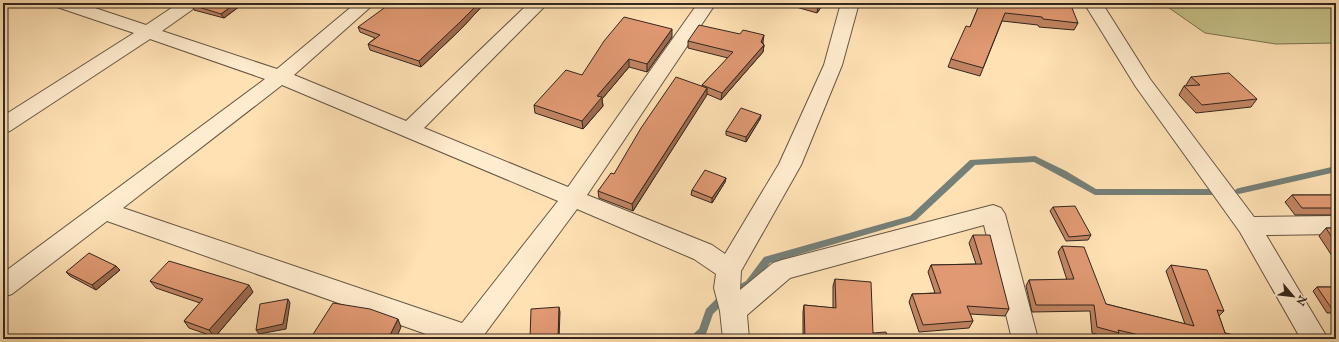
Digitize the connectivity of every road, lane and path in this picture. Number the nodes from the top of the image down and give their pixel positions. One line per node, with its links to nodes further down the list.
1 (63, 3): 8 (street)
2 (190, 3): 8 (street)
3 (366, 3): 9 (street)
4 (539, 3): 11 (street)
5 (706, 3): 12 (street)
6 (850, 3): 17 (street)
7 (1093, 3): 15 (street)
8 (148, 32): 9 (street); 10 (street)
9 (280, 77): 11 (street); 13 (street)
10 (3, 126)
11 (410, 130): 12 (street)
12 (572, 199): 13 (street); 17 (street)
13 (104, 211): 16 (street)
14 (1336, 225): 15 (street)
15 (1248, 226): 20 (street)
16 (3, 287)
17 (730, 293): 18 (street); 19 (street)
18 (736, 339)
19 (1025, 339)
20 (1315, 339)

